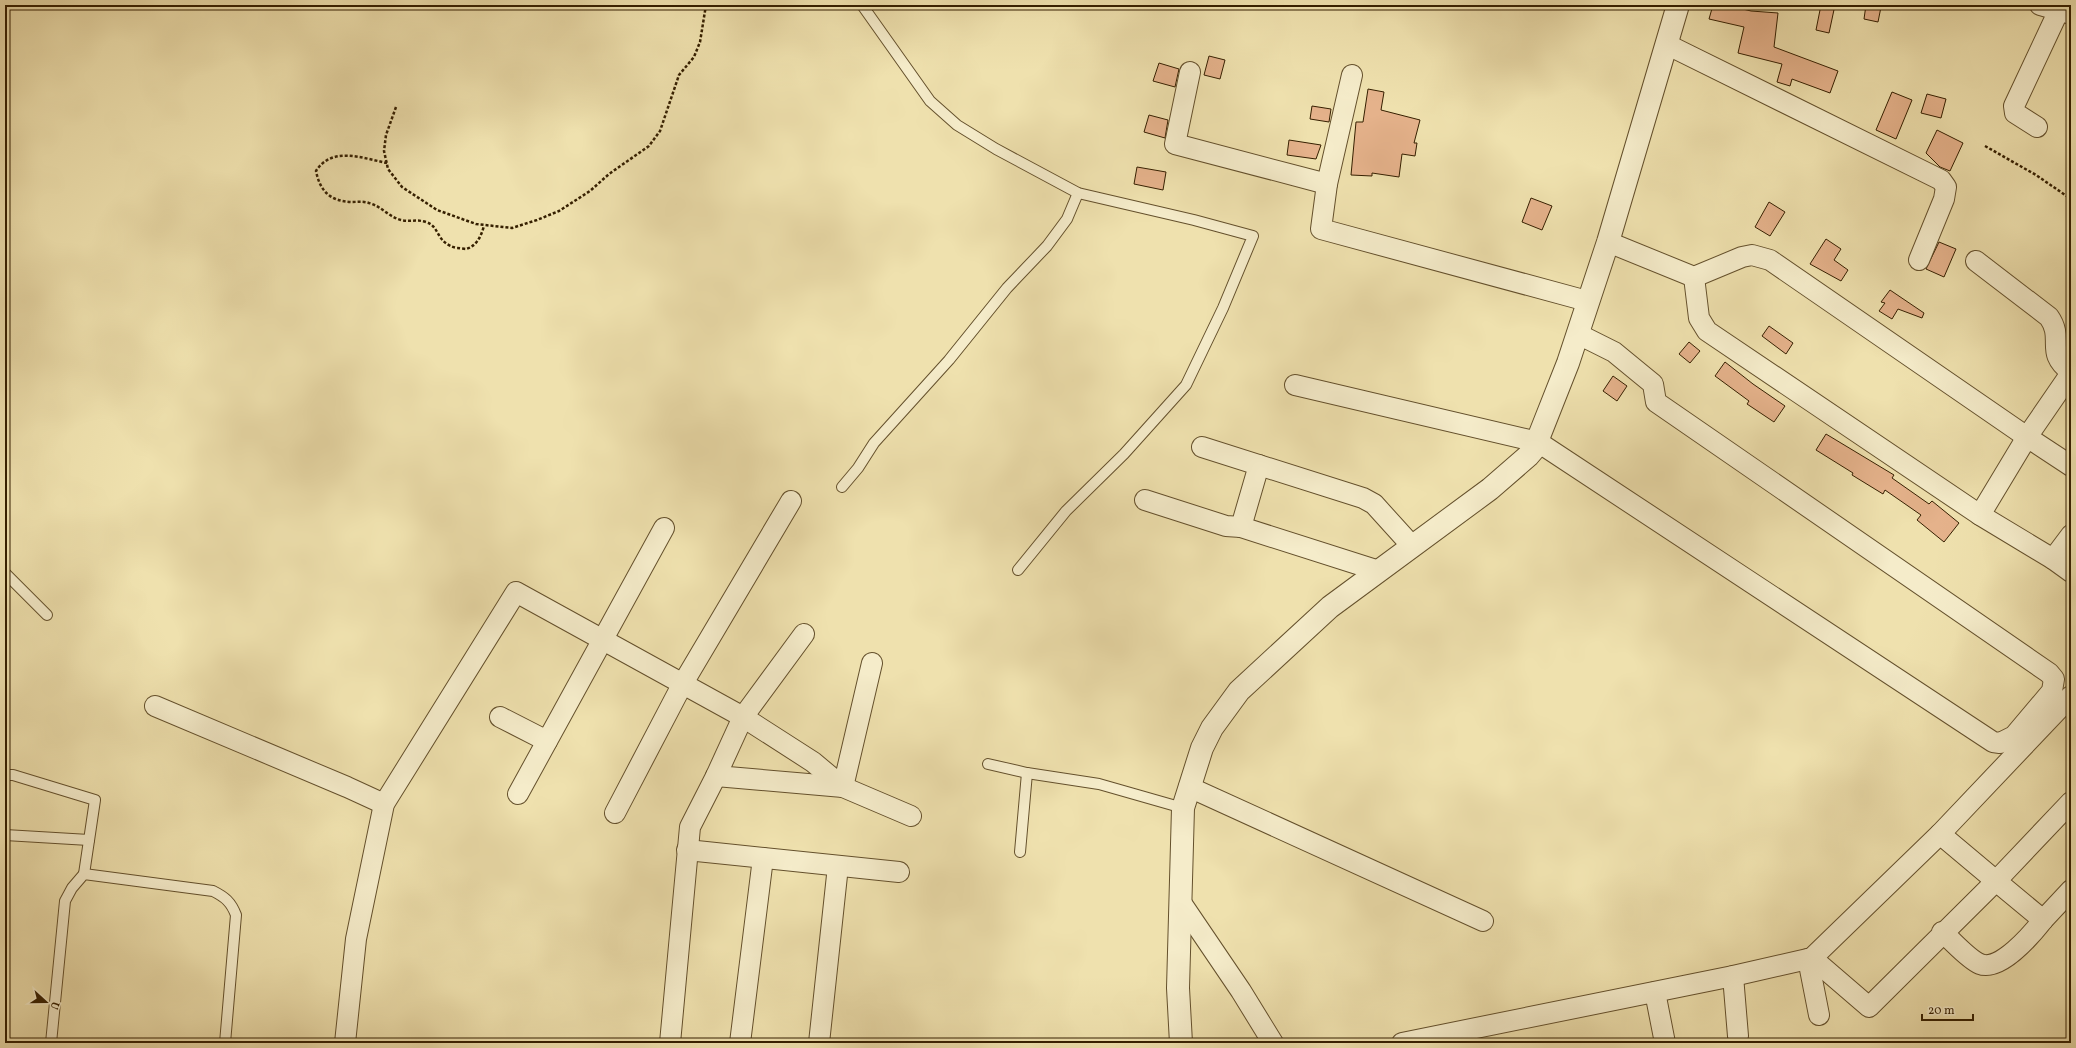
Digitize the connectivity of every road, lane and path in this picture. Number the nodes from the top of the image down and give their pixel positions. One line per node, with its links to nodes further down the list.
1 (706, 5): 16 (path)
2 (862, 5): 14 (lane)
3 (1678, 5): 6 (street)
4 (2040, 5): 5 (street)
5 (2065, 12): 10 (street)
6 (1668, 46): 17 (street); 18 (street)
7 (1190, 72): 13 (street)
8 (1352, 75): 13 (street)
9 (396, 107): 12 (path)
10 (2038, 127)
11 (1985, 146): 15 (path)
12 (387, 163): 16 (path); 16 (path)
13 (1327, 184): 21 (street)
14 (1078, 193): 30 (lane); 39 (lane)
15 (2071, 199)
16 (484, 226)
17 (1608, 242): 20 (street); 21 (street)
18 (1919, 260)
19 (1976, 261): 23 (street)
20 (1694, 277): 25 (street); 33 (street)
21 (1587, 301): 22 (street)
22 (1578, 334): 26 (street); 26 (street)
23 (2071, 372): 25 (street)
24 (1295, 385): 26 (street)
25 (2027, 437): 29 (street); 33 (street)
26 (1538, 442): 37 (street)
27 (1202, 447): 28 (street)
28 (1259, 465): 35 (street); 37 (street)
29 (2071, 466)
30 (842, 487)
31 (1145, 500): 35 (street)
32 (791, 501): 47 (street)
33 (1980, 514): 38 (street)
34 (664, 528): 45 (street)
35 (1241, 528): 40 (street)
36 (2071, 535): 38 (street)
37 (1412, 546): 40 (street)
38 (2053, 559): 41 (street)
39 (1018, 570)
40 (1379, 571): 58 (street)
41 (2071, 572)
42 (5, 573): 43 (lane)
43 (47, 615)
44 (804, 634): 51 (street)
45 (603, 641): 47 (street); 52 (street); 61 (street)
46 (872, 663): 57 (street)
47 (682, 685): 51 (street); 63 (street)
48 (2071, 696): 65 (street)
49 (155, 706): 61 (street)
50 (500, 716): 52 (street)
51 (743, 717): 56 (street); 57 (street)
52 (548, 741): 59 (street)
53 (988, 764): 54 (lane)
54 (1027, 773): 62 (lane); 69 (lane)
55 (5, 775): 67 (lane)
56 (716, 776): 57 (street); 68 (street)
57 (843, 787): 64 (street)
58 (1189, 787): 62 (street); 78 (street)
59 (518, 794)
60 (2071, 802): 74 (street)
61 (384, 804): 87 (street)
62 (1183, 808): 76 (street)
63 (615, 813)
64 (911, 816)
65 (1940, 834): 74 (street); 80 (street)
66 (5, 835): 67 (lane)
67 (89, 840): 73 (lane)
68 (687, 850): 70 (street); 88 (street)
69 (1020, 852)
70 (763, 858): 71 (street); 89 (street)
71 (838, 866): 72 (street); 90 (street)
72 (899, 872)
73 (84, 874): 85 (lane); 86 (lane)
74 (1996, 881): 77 (street); 79 (street)
75 (2071, 890): 77 (street)
76 (1182, 904): 91 (street); 92 (street)
77 (2043, 920): 79 (street)
78 (1483, 921)
79 (1942, 932): 80 (street)
80 (1810, 958): 81 (street); 83 (street)
81 (1733, 976): 82 (street); 84 (street)
82 (1655, 992): 93 (street); 94 (street)
83 (1819, 1015)
84 (1738, 1036)
85 (51, 1043)
86 (225, 1043)
87 (345, 1043)
88 (670, 1043)
89 (740, 1043)
90 (819, 1043)
91 (1181, 1043)
92 (1273, 1043)
93 (1402, 1043)
94 (1665, 1043)

